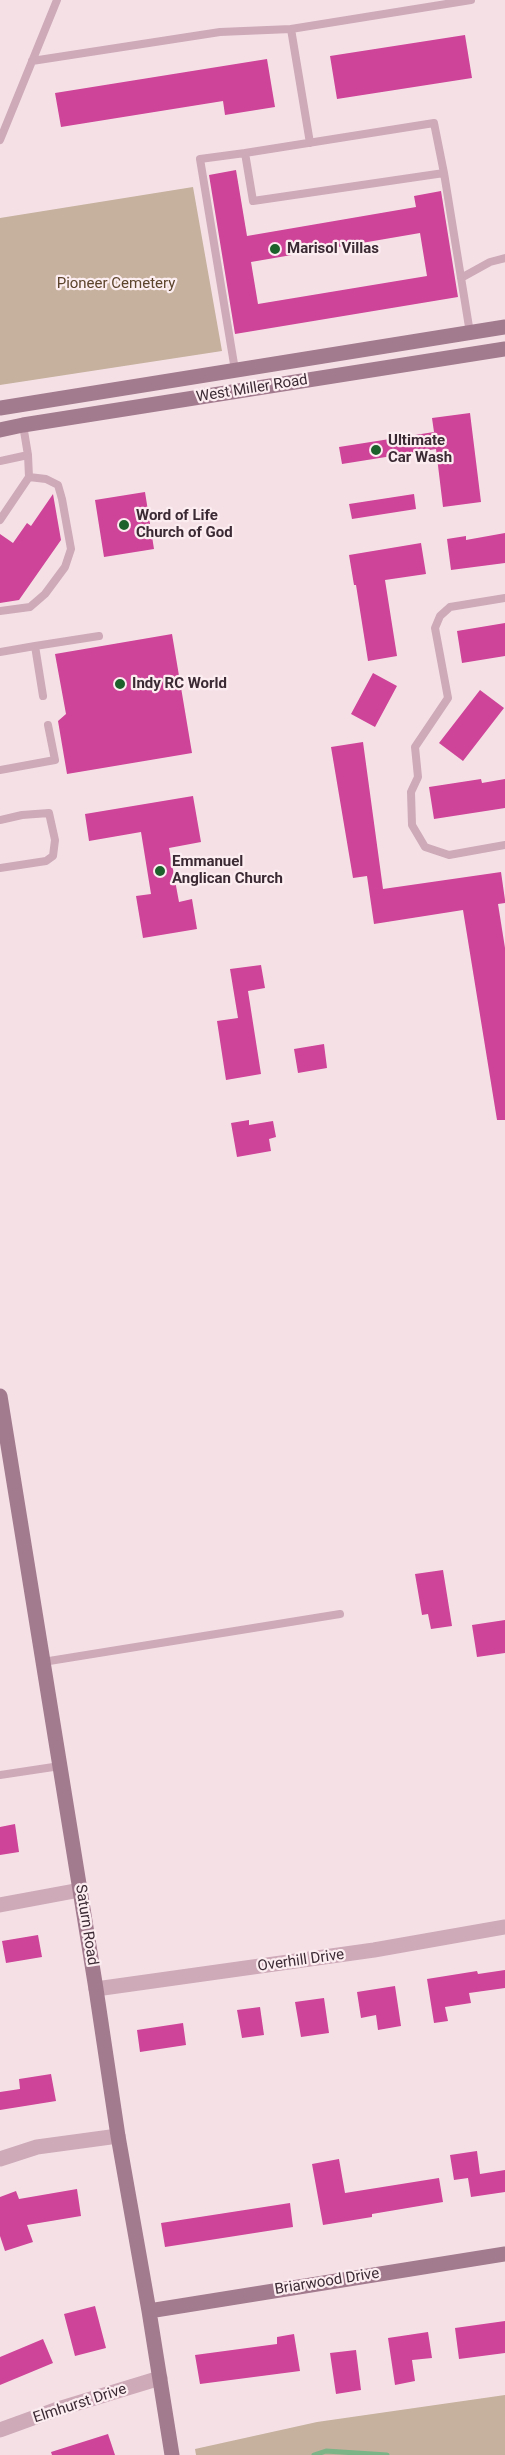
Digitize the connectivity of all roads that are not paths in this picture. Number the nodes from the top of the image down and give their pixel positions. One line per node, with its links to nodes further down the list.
1 (57, 0): 4 (lane)
2 (471, 0): 3 (lane)
3 (291, 29): 4 (lane); 6 (lane)
4 (32, 61): 5 (lane)
5 (0, 140)
6 (310, 143): 7 (lane); 8 (lane)
7 (245, 153): 8 (lane); 14 (lane)
8 (444, 174): 10 (lane)
9 (505, 258): 10 (lane)
10 (461, 278): 12 (lane)
11 (505, 327): 12 (street, West Miller Road)
12 (470, 333): 14 (street, West Miller Road)
13 (505, 349): 16 (street, West Miller Road)
14 (235, 370): 15 (street, West Miller Road)
15 (0, 408)
16 (23, 425): 17 (street, West Miller Road); 18 (lane)
17 (0, 430)
18 (28, 455): 19 (lane); 20 (lane)
19 (0, 461)
20 (29, 477): 21 (lane); 23 (lane)
21 (0, 520)
22 (505, 598): 31 (lane)
23 (0, 611)
24 (99, 636): 25 (lane)
25 (34, 646): 26 (lane); 27 (lane)
26 (0, 652)
27 (44, 696)
28 (48, 724): 29 (lane)
29 (0, 770)
30 (0, 820): 32 (lane)
31 (505, 845)
32 (0, 868)
33 (0, 1396): 35 (street, Saturn Road)
34 (340, 1614): 35 (lane)
35 (43, 1662): 36 (street, Saturn Road)
36 (60, 1766): 37 (lane); 38 (street, Saturn Road)
37 (0, 1775)
38 (80, 1890): 39 (street); 41 (street, Saturn Road)
39 (0, 1905)
40 (505, 1927): 41 (street, Overhill Drive)
41 (96, 1989): 42 (street, Saturn Road)
42 (118, 2136): 43 (street); 45 (street, Saturn Road)
43 (0, 2159)
44 (505, 2254): 45 (street, Briarwood Drive)
45 (150, 2311): 46 (street, Saturn Road)
46 (160, 2378): 47 (street, Elmhurst Drive); 48 (street, Saturn Road)
47 (0, 2430)
48 (172, 2455)

